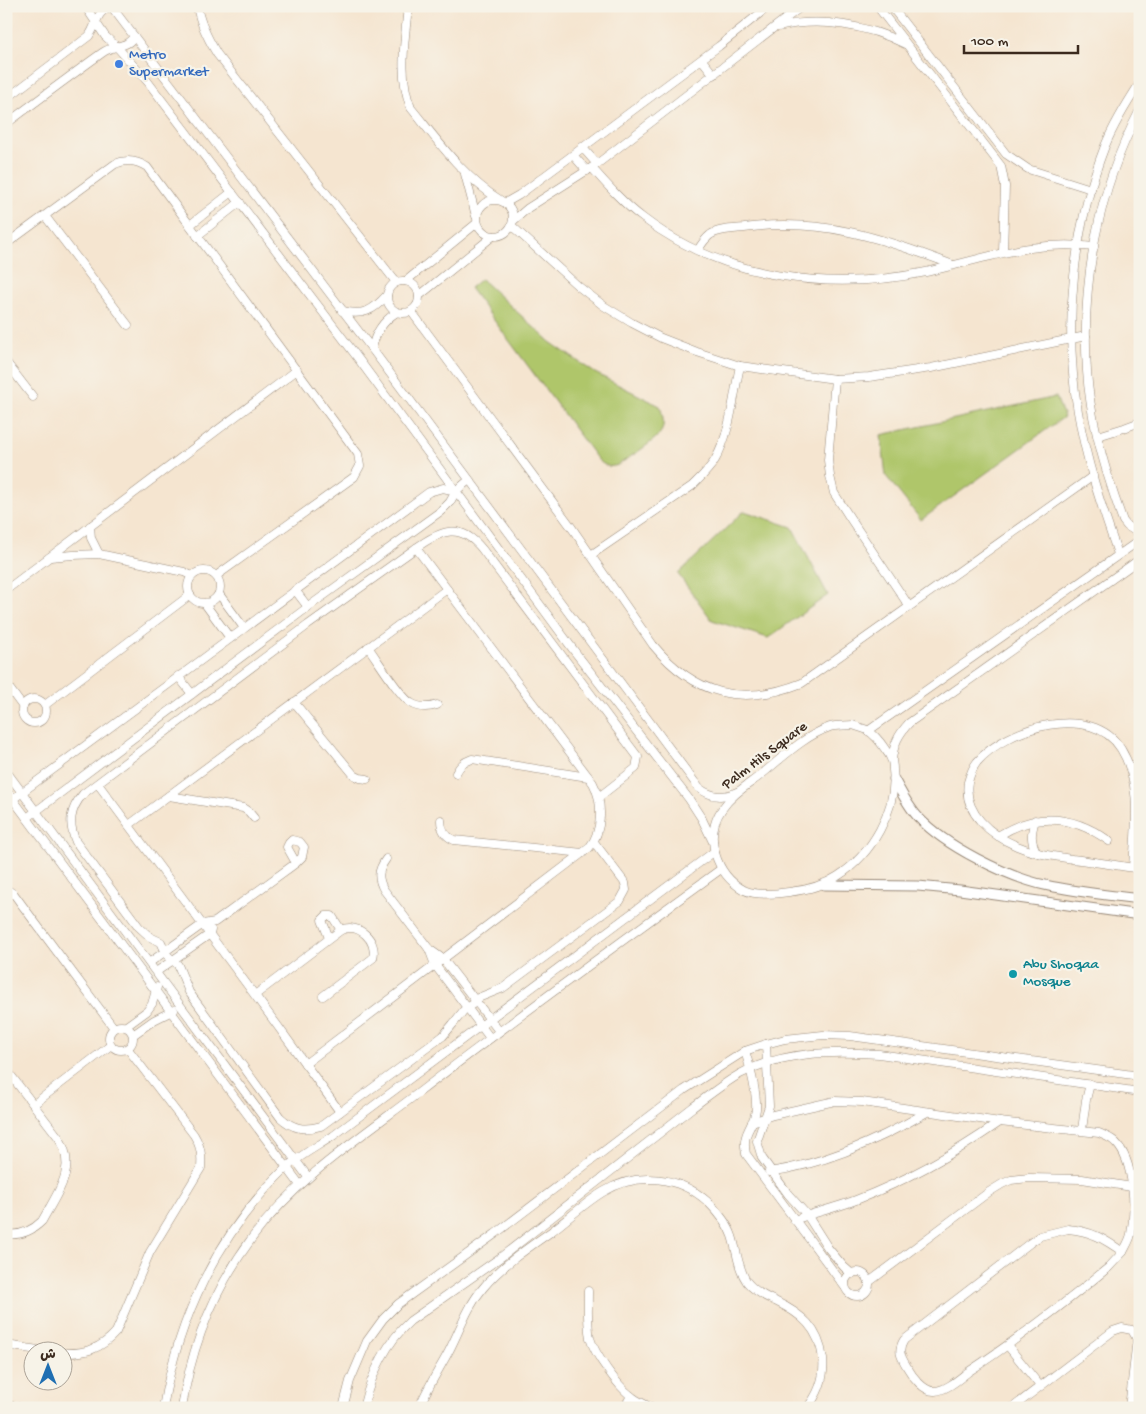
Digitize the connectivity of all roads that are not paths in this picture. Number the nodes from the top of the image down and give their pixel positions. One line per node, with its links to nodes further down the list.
1 (85, 6): 9 (street)
2 (111, 6): 9 (street); 11 (street)
3 (198, 6): 41 (street)
4 (408, 6): 23 (street)
5 (769, 6): 14 (street)
6 (802, 6): 10 (street)
7 (877, 6): 12 (street)
8 (890, 6): 24 (street)
9 (96, 22): 13 (street); 17 (street)
10 (773, 28): 12 (street); 15 (street)
11 (134, 36): 13 (street); 44 (street)
12 (908, 45): 38 (street)
13 (118, 47): 19 (street); 25 (street)
14 (702, 60): 15 (street); 20 (street)
15 (714, 75): 22 (street)
16 (1140, 83): 24 (street)
17 (6, 99)
18 (1140, 110): 36 (street)
19 (6, 124)
20 (582, 147): 21 (street); 22 (street)
21 (573, 155): 22 (street); 26 (street)
22 (592, 168): 30 (street); 37 (street)
23 (464, 172): 26 (street); 29 (street)
24 (1091, 189): 35 (street)
25 (232, 192): 27 (street); 31 (street)
26 (503, 201): 29 (street); 30 (street)
27 (240, 202): 32 (street); 60 (street)
28 (45, 216): 31 (street); 34 (street); 47 (street)
29 (477, 220): 33 (street); 40 (street)
30 (512, 223): 33 (street); 52 (street)
31 (190, 226): 32 (street)
32 (197, 236): 53 (street)
33 (492, 236): 43 (street)
34 (6, 244)
35 (1078, 245): 36 (street); 38 (street); 49 (street)
36 (1094, 248): 48 (street)
37 (698, 250): 39 (street); 39 (street)
38 (1002, 252): 39 (street)
39 (953, 265)
40 (406, 281): 41 (street); 43 (street)
41 (396, 282): 42 (street)
42 (387, 295): 44 (street); 46 (street)
43 (419, 296): 45 (street)
44 (342, 311): 50 (street)
45 (411, 311): 46 (street); 69 (street)
46 (398, 312): 50 (street)
47 (128, 325)
48 (1086, 336): 49 (street); 57 (street)
49 (1071, 338): 54 (street); 58 (street)
50 (372, 349): 59 (street)
51 (6, 362): 55 (street)
52 (740, 366): 54 (street); 69 (street)
53 (297, 370): 63 (street); 73 (street)
54 (835, 379): 80 (street)
55 (33, 397)
56 (1140, 422): 57 (street)
57 (1098, 436): 61 (street)
58 (1093, 476): 62 (street); 80 (street)
59 (469, 480): 60 (street); 103 (street)
60 (456, 490): 76 (street); 81 (street); 119 (street)
61 (1114, 497): 62 (street); 64 (street)
62 (1101, 503): 68 (street)
63 (90, 526): 67 (street); 70 (street)
64 (1140, 534)
65 (1140, 540): 68 (street)
66 (416, 548): 74 (street); 101 (street); 107 (street)
67 (99, 554): 70 (street); 72 (street)
68 (1118, 554): 94 (street)
69 (591, 555): 80 (street)
70 (48, 558): 75 (street)
71 (1140, 559): 95 (street)
72 (192, 576): 73 (street); 78 (street)
73 (216, 576): 77 (street)
74 (447, 589): 86 (street); 98 (street)
75 (6, 590)
76 (295, 590): 81 (street); 83 (street)
77 (219, 594): 79 (street); 82 (street)
78 (190, 595): 79 (street); 91 (street)
79 (205, 604): 84 (street)
80 (909, 606)
81 (308, 607): 89 (street)
82 (238, 619): 83 (street); 84 (street)
83 (244, 628): 85 (street)
84 (224, 629): 85 (street)
85 (230, 638): 87 (street)
86 (368, 647): 90 (street); 92 (street)
87 (178, 676): 89 (street); 104 (street)
88 (6, 684): 93 (street)
89 (192, 694): 109 (street)
90 (294, 702): 99 (street); 106 (street)
91 (45, 705): 93 (street); 93 (street)
92 (437, 705)
93 (23, 707)
94 (868, 730): 95 (street); 103 (street, Palm Hils Square)
95 (892, 759): 100 (street, Palm Hils Square)
96 (6, 771): 104 (street)
97 (456, 773): 98 (street)
98 (588, 777): 107 (street)
99 (367, 779)
100 (894, 779): 127 (street, Palm Hils Square); 129 (street)
101 (98, 784): 115 (street); 138 (street)
102 (6, 790): 108 (street)
103 (739, 791): 119 (street, Palm Hils Square)
104 (22, 792): 108 (street); 109 (street)
105 (1138, 794): 110 (street); 116 (street)
106 (168, 796): 112 (street); 115 (street)
107 (599, 797): 118 (street)
108 (13, 799): 111 (street)
109 (36, 811): 111 (street); 142 (street)
110 (1138, 812): 125 (street)
111 (27, 818): 146 (street)
112 (254, 818)
113 (441, 820): 121 (street)
114 (1036, 820): 116 (street); 117 (street); 122 (street)
115 (129, 826): 132 (street)
116 (998, 836): 122 (street)
117 (1109, 841)
118 (594, 842): 121 (street); 151 (street)
119 (713, 842): 120 (street, Palm Hils Square)
120 (715, 851): 126 (street, Palm Hils Square); 156 (street)
121 (583, 853): 140 (street)
122 (1037, 853): 125 (street)
123 (386, 859): 137 (street)
124 (296, 863): 131 (street)
125 (1136, 868)
126 (721, 869): 127 (street, Palm Hils Square); 161 (street)
127 (824, 885): 130 (street)
128 (6, 889): 160 (street)
129 (1140, 899)
130 (1140, 915)
131 (215, 922): 132 (street); 134 (street)
132 (203, 924): 134 (street); 136 (street)
133 (341, 930): 135 (street); 135 (street); 149 (street)
134 (210, 934): 139 (street); 148 (street)
135 (330, 938): 148 (street)
136 (177, 943): 138 (street); 139 (street)
137 (429, 948): 140 (street); 143 (street)
138 (166, 951): 141 (street); 142 (street)
139 (184, 952): 141 (street)
140 (443, 959): 143 (street); 147 (street)
141 (173, 960): 144 (street); 178 (street)
142 (149, 963): 144 (street)
143 (435, 965): 150 (street); 170 (street)
144 (156, 972): 145 (street)
145 (166, 985): 146 (street); 152 (street)
146 (155, 990): 154 (street); 155 (street)
147 (468, 991): 150 (street); 151 (street)
148 (255, 994): 170 (street)
149 (323, 996)
150 (460, 997): 153 (street)
151 (476, 1001): 153 (street); 156 (street)
152 (178, 1002): 155 (street); 184 (street)
153 (468, 1007): 158 (street); 178 (street)
154 (147, 1011): 157 (street); 159 (street)
155 (172, 1011): 157 (street); 185 (street)
156 (489, 1019): 158 (street); 161 (street)
157 (154, 1020): 162 (street)
158 (481, 1025): 163 (street); 184 (street)
159 (125, 1027): 160 (street); 162 (street)
160 (114, 1028): 165 (street)
161 (499, 1031): 163 (street)
162 (133, 1035): 166 (street)
163 (490, 1038): 188 (street)
164 (766, 1044): 167 (street); 168 (street); 169 (street)
165 (111, 1045): 166 (street); 177 (street)
166 (128, 1049): 202 (street)
167 (745, 1051): 172 (street); 209 (street)
168 (1000, 1056): 173 (street); 174 (street)
169 (767, 1063): 172 (street); 173 (street); 180 (street)
170 (305, 1064): 178 (street)
171 (6, 1070): 177 (street)
172 (750, 1070): 181 (street); 210 (street)
173 (1000, 1071): 175 (street)
174 (1140, 1076)
175 (1090, 1084): 176 (street); 183 (street)
176 (1140, 1092)
177 (34, 1104): 193 (street)
178 (340, 1112)
179 (927, 1112): 180 (street); 182 (street); 186 (street)
180 (766, 1118): 181 (street); 186 (street)
181 (752, 1122): 187 (street)
182 (1000, 1122): 183 (street); 191 (street)
183 (1082, 1130): 190 (street)
184 (296, 1160): 185 (street); 188 (street)
185 (287, 1168): 189 (street); 207 (street)
186 (773, 1172): 187 (street); 191 (street)
187 (760, 1174): 192 (street)
188 (308, 1177): 189 (street)
189 (300, 1185): 208 (street)
190 (1132, 1187): 194 (street); 196 (street)
191 (806, 1216): 192 (street); 195 (street)
192 (794, 1220): 197 (street)
193 (6, 1234)
194 (1123, 1252): 200 (street); 200 (street)
195 (852, 1274): 196 (street); 197 (street)
196 (869, 1282): 197 (street)
197 (845, 1287)
198 (588, 1291): 204 (street)
199 (6, 1345): 201 (street)
200 (1008, 1346): 203 (street)
201 (22, 1347)
202 (72, 1354)
203 (1040, 1386): 215 (street); 216 (street)
204 (630, 1396): 212 (street); 213 (street)
205 (6, 1405): 206 (street)
206 (22, 1408)
207 (163, 1408)
208 (182, 1408)
209 (343, 1408)
210 (363, 1408)
211 (419, 1408): 214 (street)
212 (624, 1408)
213 (652, 1408)
214 (807, 1408)
215 (1012, 1408)
216 (1129, 1408)

